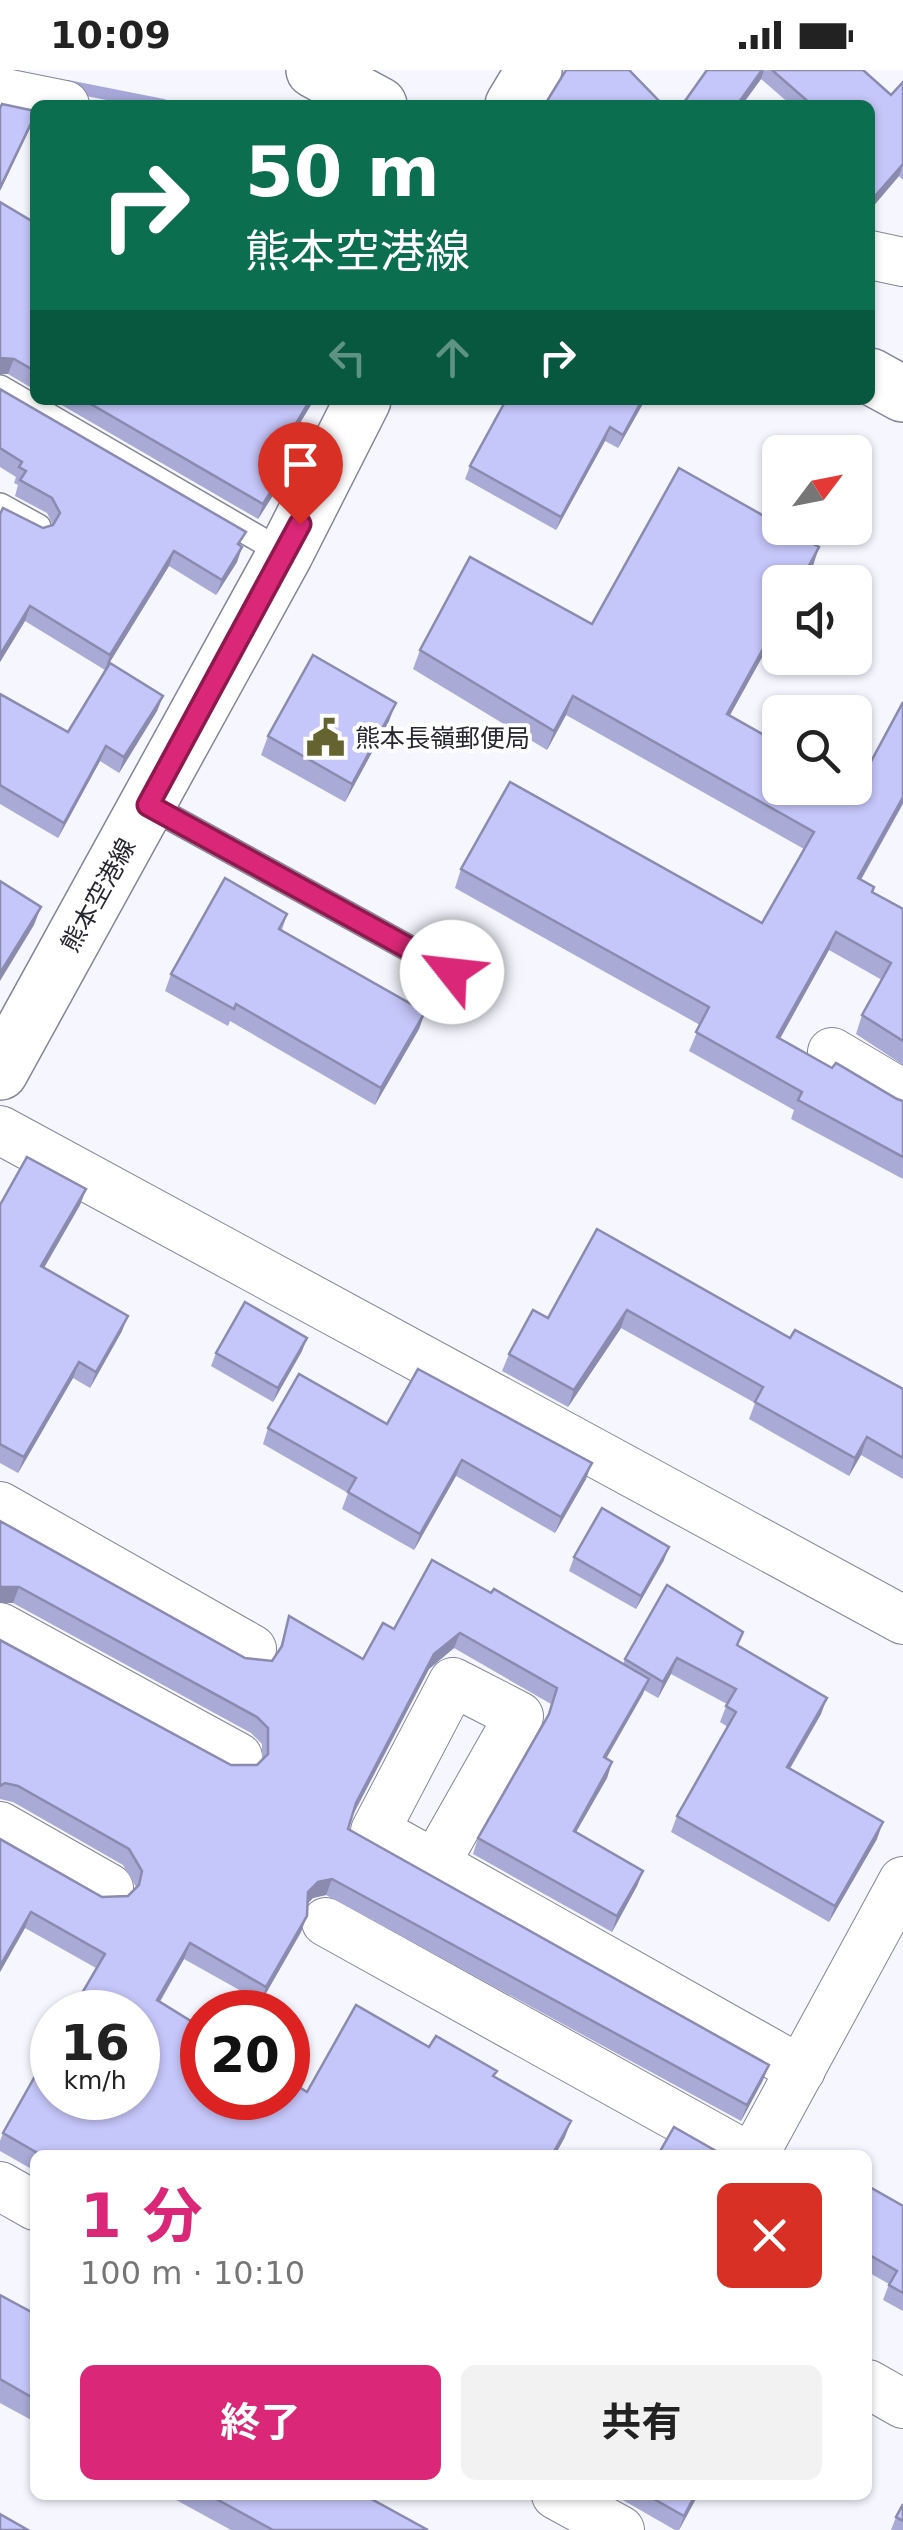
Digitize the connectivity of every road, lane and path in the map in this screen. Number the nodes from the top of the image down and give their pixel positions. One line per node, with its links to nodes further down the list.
1 (314, 70): 4 (main road)
2 (0, 92): 3 (street)
3 (40, 100)
4 (371, 100)
5 (875, 257): 6 (street)
6 (903, 262)
7 (875, 379): 9 (main road)
8 (0, 388): 13 (lane)
9 (903, 394)
10 (360, 405): 13 (main road, 熊本空港線)
11 (0, 506): 12 (lane)
12 (38, 527)
13 (285, 554): 14 (main road, 熊本空港線)
14 (148, 805): 15 (lane); 17 (main road, 熊本空港線)
15 (452, 972)
16 (832, 1052): 18 (street)
17 (0, 1072)
18 (903, 1094)
19 (0, 1130): 21 (street)
20 (0, 1506): 23 (street)
21 (903, 1620)
22 (0, 1626): 24 (street)
23 (252, 1649)
24 (238, 1757)
25 (0, 1826): 28 (street)
26 (434, 1864): 30 (street)
27 (903, 1881): 30 (street)
28 (109, 1888)
29 (326, 1922): 31 (street)
30 (800, 2070): 32 (street)
31 (737, 2150)
32 (757, 2150)
33 (0, 2186): 34 (street)
34 (30, 2203)
35 (872, 2386): 36 (street)
36 (903, 2404)
37 (560, 2505): 38 (street)
38 (620, 2530)

